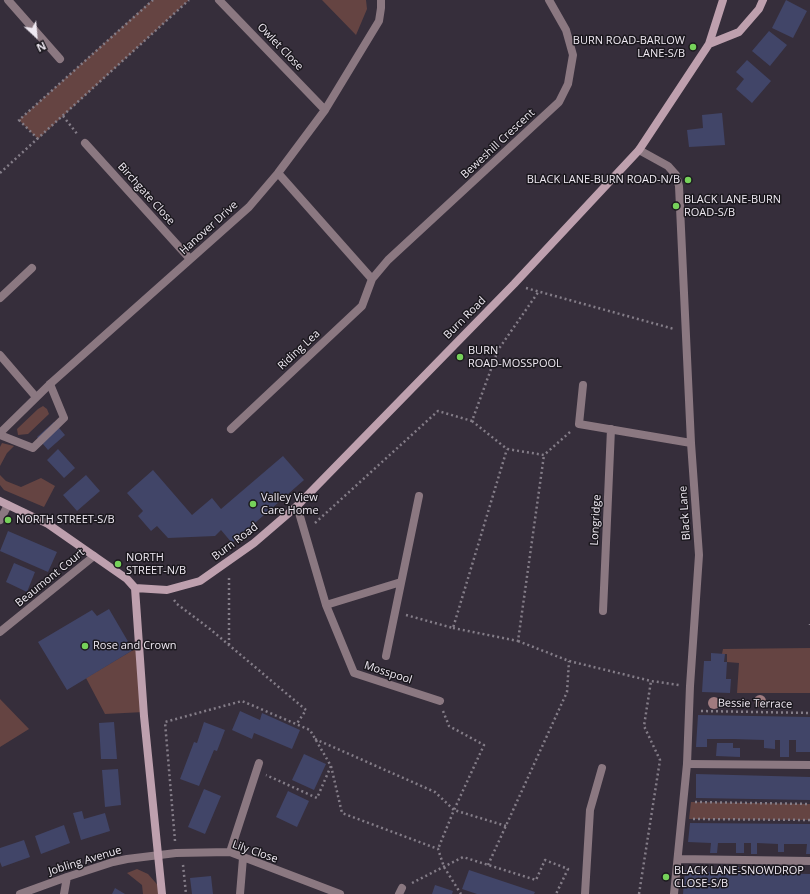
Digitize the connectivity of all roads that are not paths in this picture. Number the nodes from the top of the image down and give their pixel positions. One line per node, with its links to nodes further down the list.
1 (8, 0): 8 (street)
2 (219, 0): 9 (street, Owlet Close)
3 (381, 0): 9 (street, Hanover Drive)
4 (549, 0): 15 (street, Beweshill Crescent)
5 (723, 0): 7 (street, Burn Road)
6 (764, 0): 7 (street)
7 (709, 44): 11 (street, Burn Road)
8 (60, 59)
9 (325, 110): 12 (street, Hanover Drive)
10 (85, 143): 13 (street, Birchgate Close)
11 (639, 150): 24 (street, Black Lane); 27 (street, Burn Road)
12 (278, 173): 13 (street, Hanover Drive); 15 (street)
13 (190, 259): 18 (street, Hanover Drive)
14 (32, 268): 16 (street)
15 (372, 279): 21 (street, Riding Lea)
16 (0, 298)
17 (0, 355): 20 (street)
18 (50, 384): 20 (street, Hanover Drive); 23 (street)
19 (583, 385): 22 (street)
20 (36, 397): 23 (street, Hanover Drive)
21 (231, 429)
22 (611, 429): 24 (street); 33 (street, Longridge)
23 (0, 434)
24 (691, 443): 38 (street, Black Lane)
25 (418, 496): 30 (street, Mosspool)
26 (4, 503): 28 (street); 29 (street)
27 (296, 506): 31 (street, Burn Road); 32 (street, Mosspool)
28 (0, 520)
29 (94, 556): 31 (street); 34 (street, Beaumont Court)
30 (401, 582): 32 (street); 35 (street, Mosspool)
31 (135, 588): 42 (street)
32 (326, 605): 36 (street, Mosspool)
33 (603, 611)
34 (0, 632)
35 (386, 656)
36 (440, 702)
37 (259, 763): 41 (street)
38 (688, 764): 39 (street); 44 (street, Black Lane)
39 (810, 765)
40 (602, 768): 52 (street)
41 (230, 852): 42 (street, Lily Close); 43 (street, Lily Close)
42 (159, 854): 46 (street, Jobling Avenue); 49 (street)
43 (243, 858): 50 (street); 51 (street, Lily Close)
44 (678, 859): 45 (street); 53 (street, Black Lane)
45 (810, 861)
46 (67, 877): 47 (street, Jobling Avenue); 48 (street)
47 (20, 894)
48 (64, 894)
49 (162, 894)
50 (240, 894)
51 (340, 894)
52 (585, 894)
53 (674, 894)

